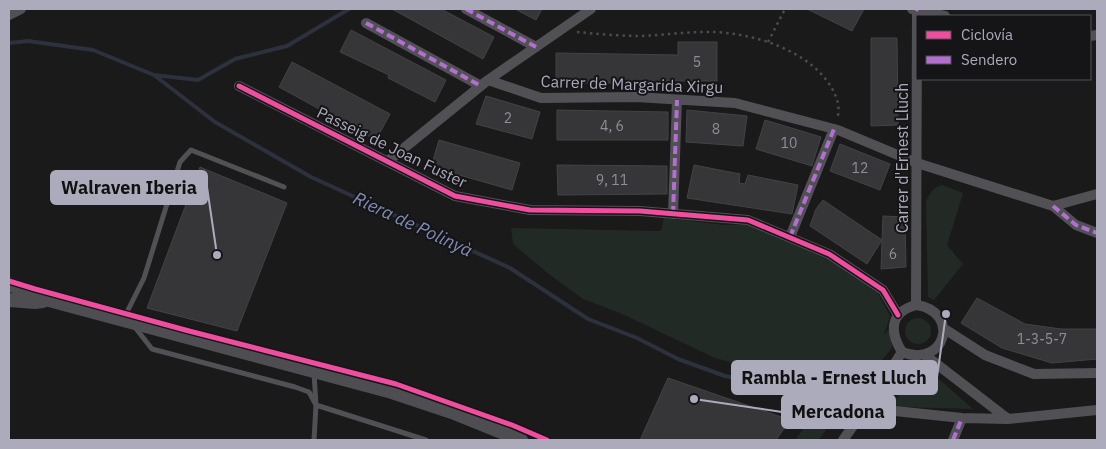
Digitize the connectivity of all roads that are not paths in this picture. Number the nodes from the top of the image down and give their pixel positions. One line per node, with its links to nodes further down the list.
1 (21, 9): 5 (street)
2 (466, 9): 8 (street)
3 (590, 9): 8 (street)
4 (915, 9): 6 (street); 14 (street, Carrer d'Ernest Lluch)
5 (9, 15)
6 (942, 15)
7 (366, 23): 9 (street, Carrer de Margarida Xirgu)
8 (536, 47): 9 (street)
9 (484, 83): 11 (street, Carrer de Margarida Xirgu); 13 (street)
10 (239, 86): 13 (street, Passeig de Joan Fuster)
11 (677, 100): 12 (street, Carrer de Margarida Xirgu); 18 (street)
12 (836, 130): 14 (street, Carrer de Margarida Xirgu); 20 (street)
13 (388, 161): 18 (street, Passeig de Joan Fuster)
14 (917, 163): 17 (street, Carrer de Margarida Xirgu); 24 (street, Carrer d'Ernest Lluch)
15 (284, 187): 26 (lane)
16 (1097, 194): 17 (street)
17 (1053, 206): 19 (street)
18 (673, 214): 20 (street, Passeig de Joan Fuster)
19 (1097, 233)
20 (790, 237): 25 (street, Passeig de Joan Fuster)
21 (9, 284): 23 (street)
22 (9, 300): 23 (street)
23 (49, 300): 26 (street)
24 (916, 305): 25 (street); 27 (street)
25 (898, 315): 28 (street)
26 (127, 321): 30 (street); 32 (lane)
27 (943, 328): 29 (street); 31 (street)
28 (902, 352): 29 (street); 33 (street)
29 (925, 355): 36 (street)
30 (314, 371): 32 (lane); 39 (street)
31 (1097, 373)
32 (316, 405): 37 (lane); 38 (lane)
33 (866, 408): 35 (street); 40 (street)
34 (1097, 410): 36 (street)
35 (962, 418): 36 (street); 41 (street)
36 (1008, 419)
37 (314, 440)
38 (426, 440)
39 (520, 440)
40 (843, 440)
41 (953, 440)

